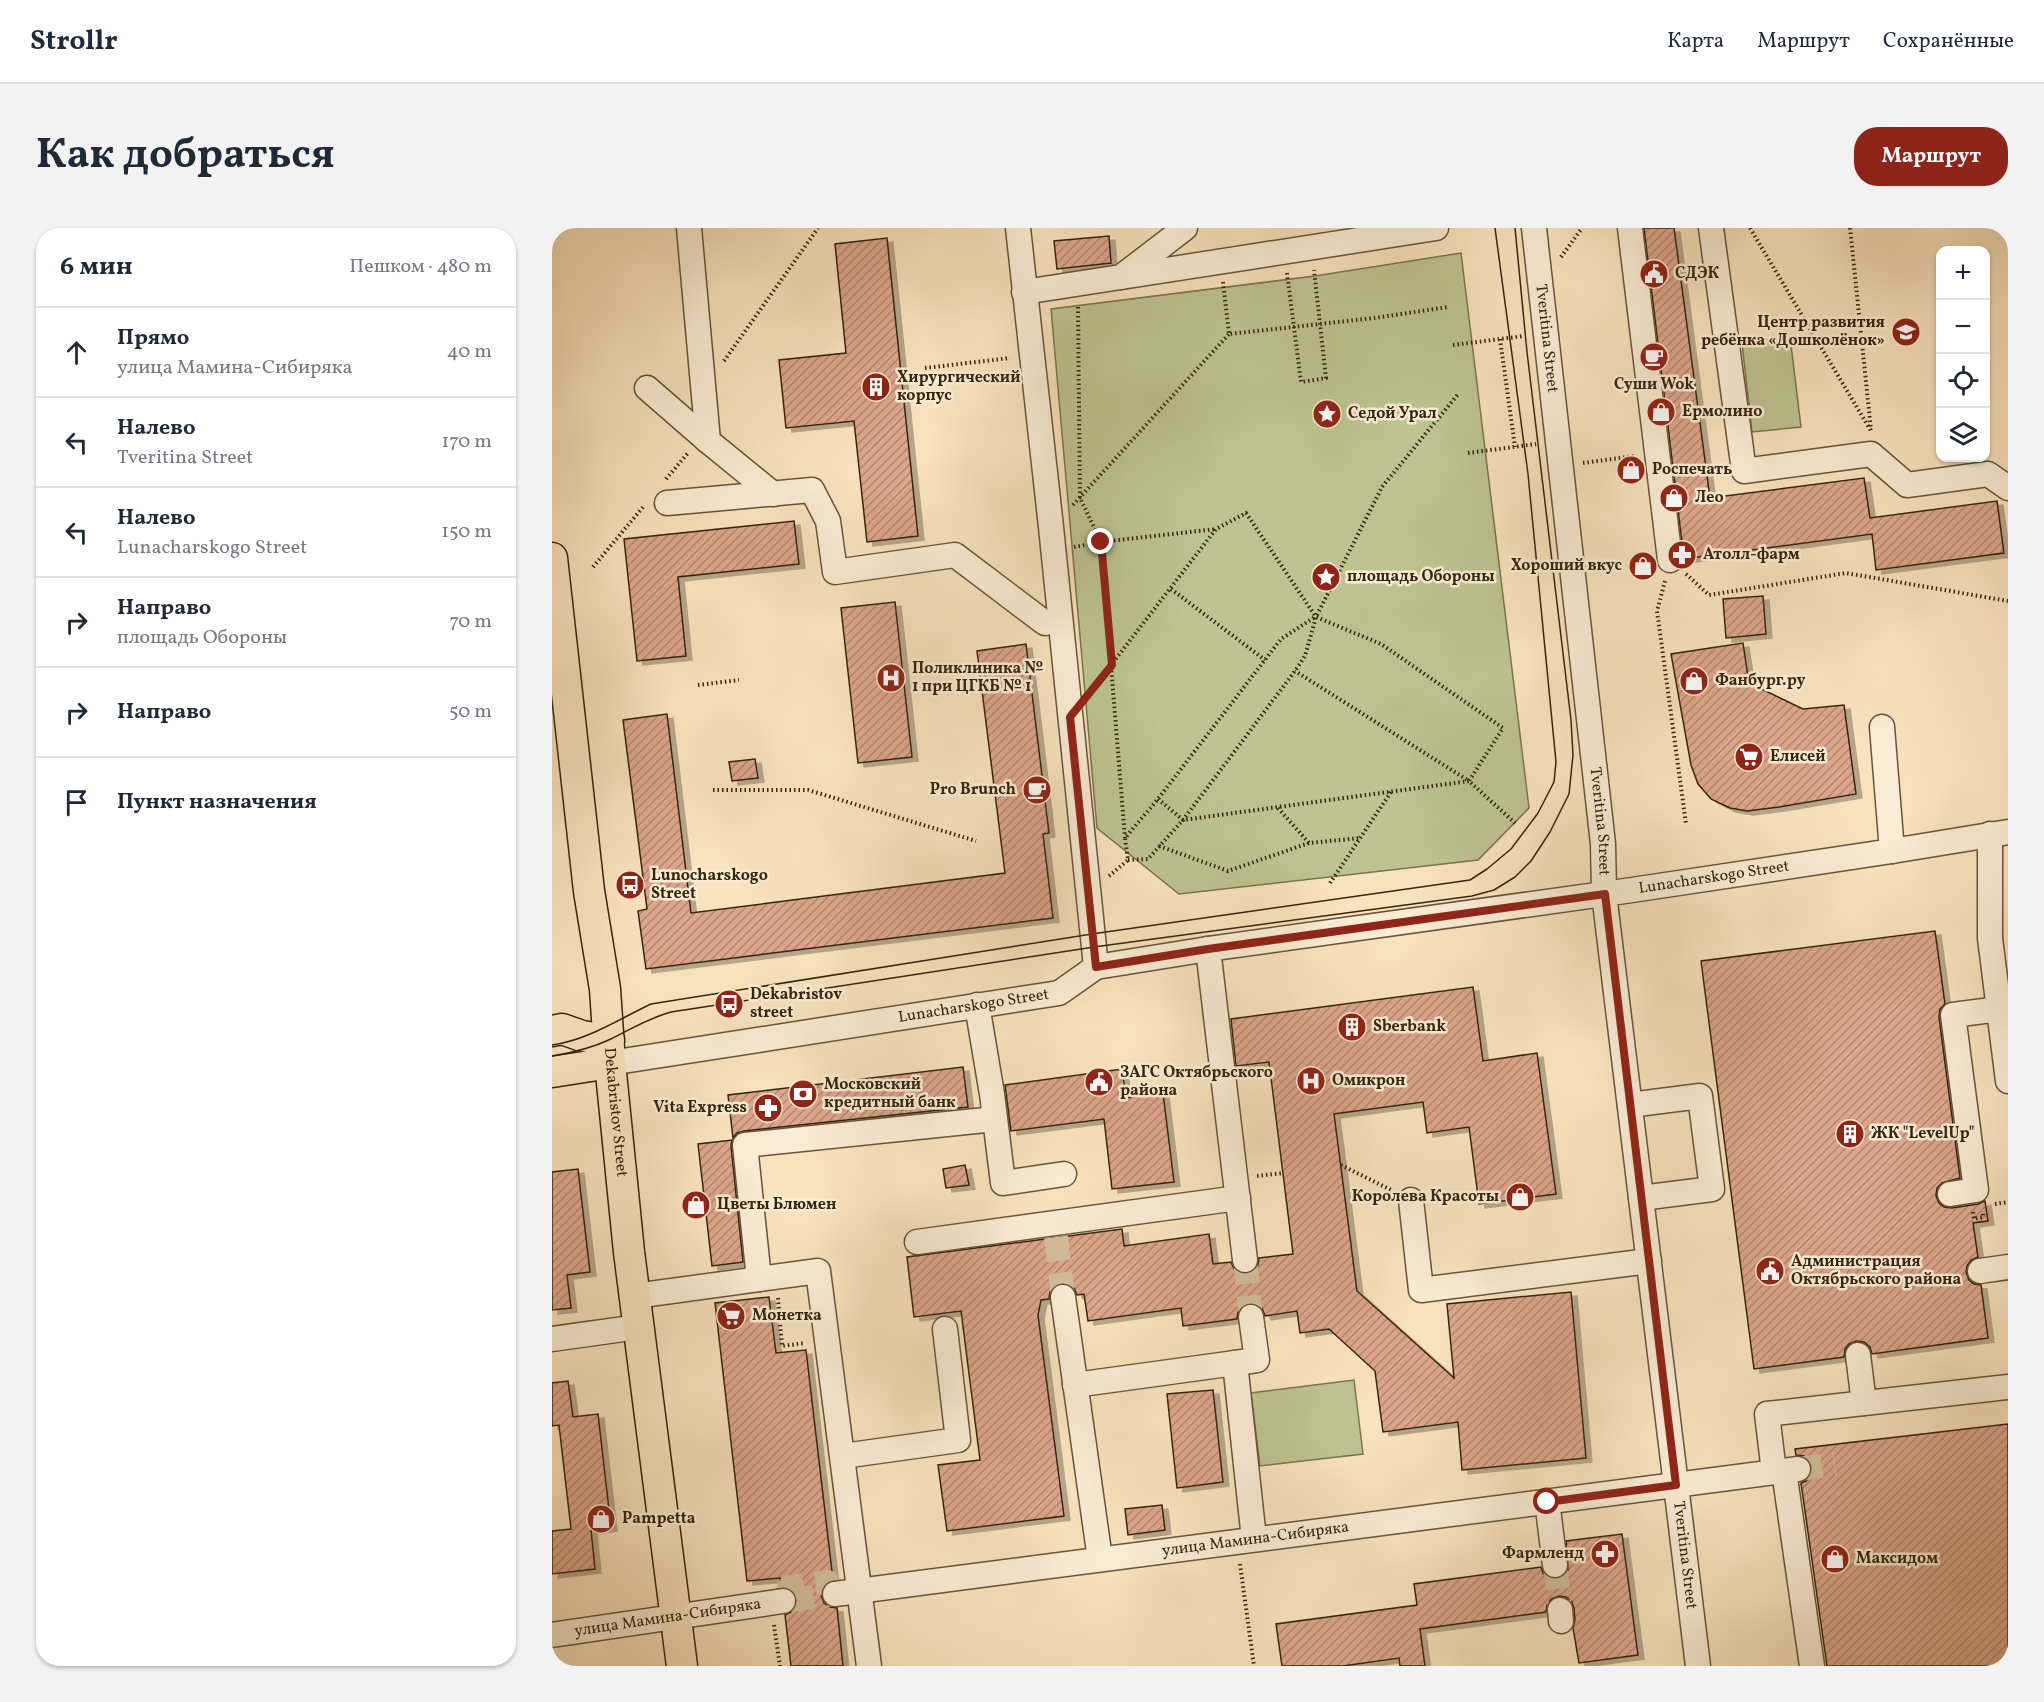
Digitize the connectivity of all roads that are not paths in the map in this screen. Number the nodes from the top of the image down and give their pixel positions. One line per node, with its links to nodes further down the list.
1 (689, 228): 11 (street)
2 (1018, 228): 9 (street)
3 (1185, 228): 8 (street)
4 (1436, 228): 8 (street)
5 (1534, 228): 21 (street, Tveritina Street)
6 (1630, 228): 16 (street)
7 (1711, 228): 12 (street)
8 (1121, 278): 9 (street)
9 (1024, 292): 23 (street)
10 (647, 388): 11 (street)
11 (708, 441): 13 (street)
12 (2008, 488)
13 (773, 494): 14 (street); 17 (street)
14 (667, 503)
15 (552, 558): 27 (main road, Dekabristov Street)
16 (1670, 560)
17 (1045, 623)
18 (1882, 727): 20 (street)
19 (1999, 833): 20 (street, Lunacharskogo Street); 25 (street)
20 (1893, 851): 21 (street, Lunacharskogo Street)
21 (1605, 894): 22 (street, Lunacharskogo Street); 30 (street, Tveritina Street)
22 (1208, 949): 23 (street, Lunacharskogo Street); 34 (street)
23 (1096, 967): 24 (street, Lunacharskogo Street)
24 (977, 1005): 27 (street, Lunacharskogo Street); 31 (street)
25 (1999, 1009): 29 (street); 33 (street)
26 (552, 1031): 27 (main road)
27 (610, 1052): 28 (main road); 43 (main road, Dekabristov Street)
28 (552, 1072)
29 (2008, 1081)
30 (1630, 1105): 35 (street, Tveritina Street); 35 (street)
31 (996, 1119): 32 (street); 42 (street)
32 (1064, 1174)
33 (1950, 1194)
34 (1238, 1197): 37 (street); 38 (street)
35 (1641, 1198): 39 (street, Tveritina Street)
36 (1412, 1200): 39 (street)
37 (917, 1242)
38 (1245, 1260)
39 (1649, 1261): 56 (street, Tveritina Street)
40 (2008, 1267): 41 (street)
41 (1980, 1271)
42 (759, 1279): 43 (street); 54 (street)
43 (635, 1296): 46 (main road, Dekabristov Street)
44 (1063, 1297): 51 (street)
45 (1251, 1317): 50 (street)
46 (639, 1327): 48 (street); 64 (main road, Dekabristov Street)
47 (945, 1329): 54 (street)
48 (552, 1339)
49 (1858, 1355): 53 (street)
50 (1235, 1363): 51 (street); 58 (street)
51 (1075, 1385): 59 (street)
52 (2008, 1387): 53 (street)
53 (1864, 1403): 55 (street)
54 (843, 1456): 61 (street)
55 (1785, 1470): 56 (street, улица Мамина-Сибиряка); 69 (street)
56 (1676, 1485): 57 (street, улица Мамина-Сибиряка); 68 (street, Tveritina Street)
57 (1547, 1502): 58 (street, улица Мамина-Сибиряка); 60 (street)
58 (1254, 1539): 59 (street, улица Мамина-Сибиряка)
59 (1100, 1558): 61 (street, улица Мамина-Сибиряка)
60 (1555, 1565)
61 (860, 1590): 62 (street, улица Мамина-Сибиряка); 67 (street)
62 (835, 1594)
63 (783, 1601): 64 (street, улица Мамина-Сибиряка)
64 (676, 1617): 65 (street, улица Мамина-Сибиряка); 66 (main road, Dekabristov Street)
65 (552, 1635)
66 (682, 1666)
67 (869, 1666)
68 (1698, 1666)
69 (1812, 1666)

